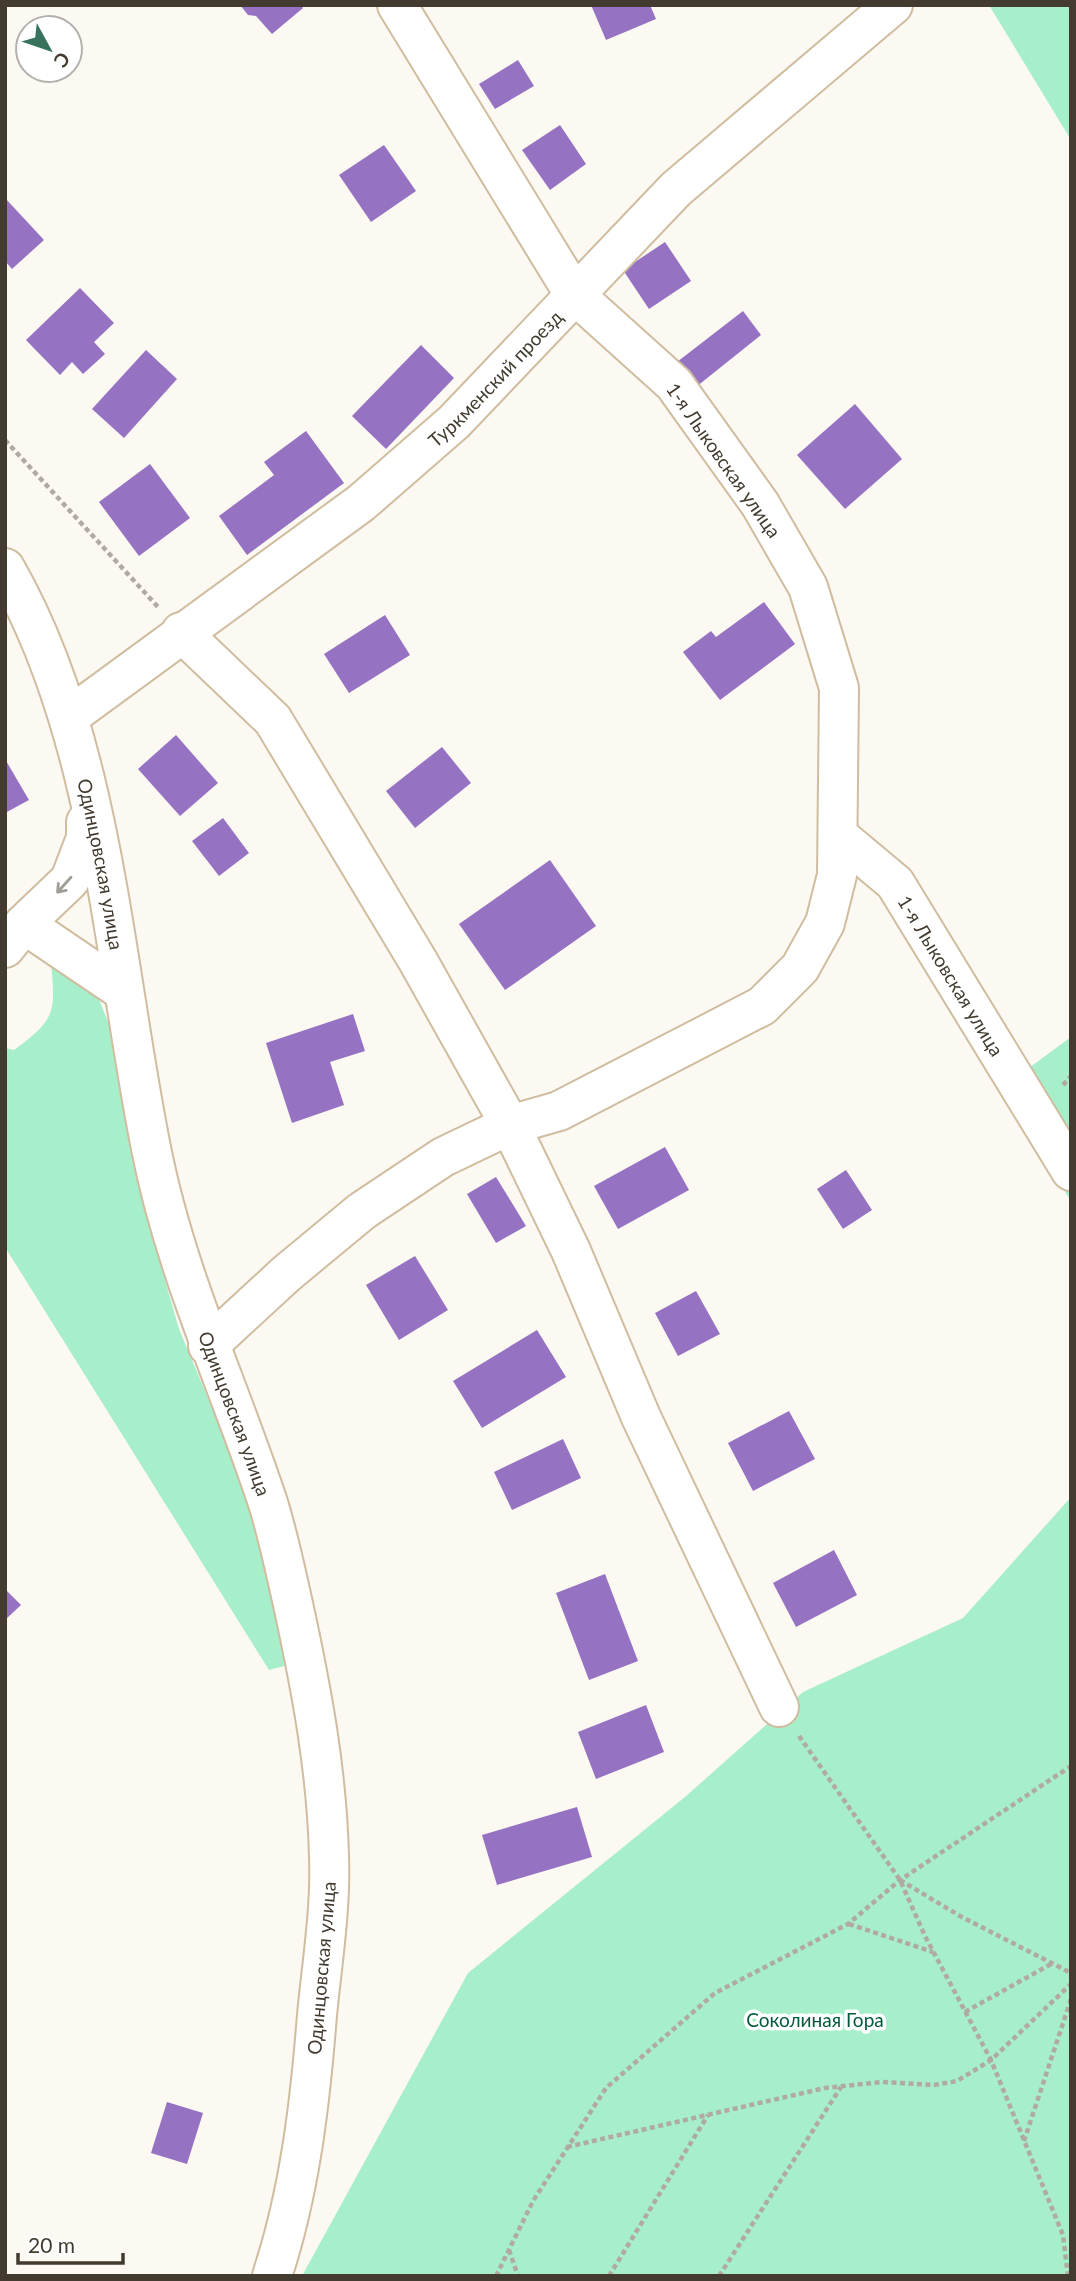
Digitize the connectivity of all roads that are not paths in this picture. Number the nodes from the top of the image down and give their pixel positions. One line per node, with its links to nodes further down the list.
1 (397, 5): 3 (street, 1-я Лыковская улица)
2 (893, 5): 3 (street, Туркменский проезд)
3 (574, 294): 5 (street, Туркменский проезд); 8 (street, 1-я Лыковская улица)
4 (5, 568): 6 (street, Одинцовская улица)
5 (181, 632): 6 (street, Туркменский проезд); 11 (street)
6 (70, 716): 7 (street, Одинцовская улица)
7 (88, 798): 9 (street, one-way to 9); 10 (street, Одинцовская улица)
8 (840, 837): 11 (street); 12 (street, 1-я Лыковская улица)
9 (15, 936): 10 (street)
10 (124, 991): 13 (street, Одинцовская улица)
11 (510, 1125): 13 (street); 14 (street)
12 (1071, 1171)
13 (208, 1346): 15 (street, Одинцовская улица)
14 (779, 1707)
15 (272, 2276)

